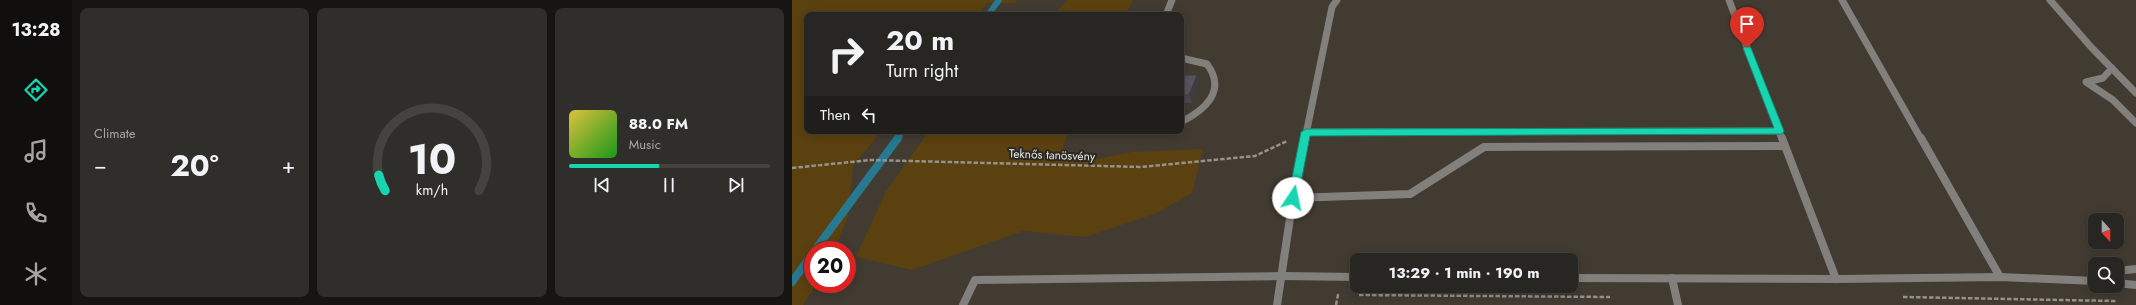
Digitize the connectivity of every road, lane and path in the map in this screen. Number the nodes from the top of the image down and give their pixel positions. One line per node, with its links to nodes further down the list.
1 (1172, 0): 6 (street)
2 (1337, 0): 13 (street)
3 (1729, 0): 12 (street)
4 (1842, 0): 21 (street)
5 (2050, 0): 8 (street)
6 (1167, 12)
7 (1184, 59): 10 (street)
8 (2112, 68): 9 (street); 11 (street)
9 (2136, 93)
10 (1184, 121)
11 (2136, 124)
12 (1779, 131): 13 (street); 14 (street)
13 (1306, 132): 15 (path, Teknős tanösvény); 16 (street)
14 (1785, 146): 16 (street); 25 (street)
15 (792, 168)
16 (1293, 198): 19 (street)
17 (2136, 269): 18 (street)
18 (2124, 270)
19 (1282, 276): 20 (street); 30 (street); 31 (street)
20 (1350, 277)
21 (2000, 277): 25 (street); 26 (street)
22 (2088, 277): 26 (street)
23 (1578, 278): 24 (street)
24 (1672, 278): 25 (street); 32 (street)
25 (1836, 279)
26 (2079, 279): 27 (street)
27 (2088, 280)
28 (2124, 284): 29 (street)
29 (2136, 285)
30 (963, 305)
31 (1277, 305)
32 (1678, 305)

